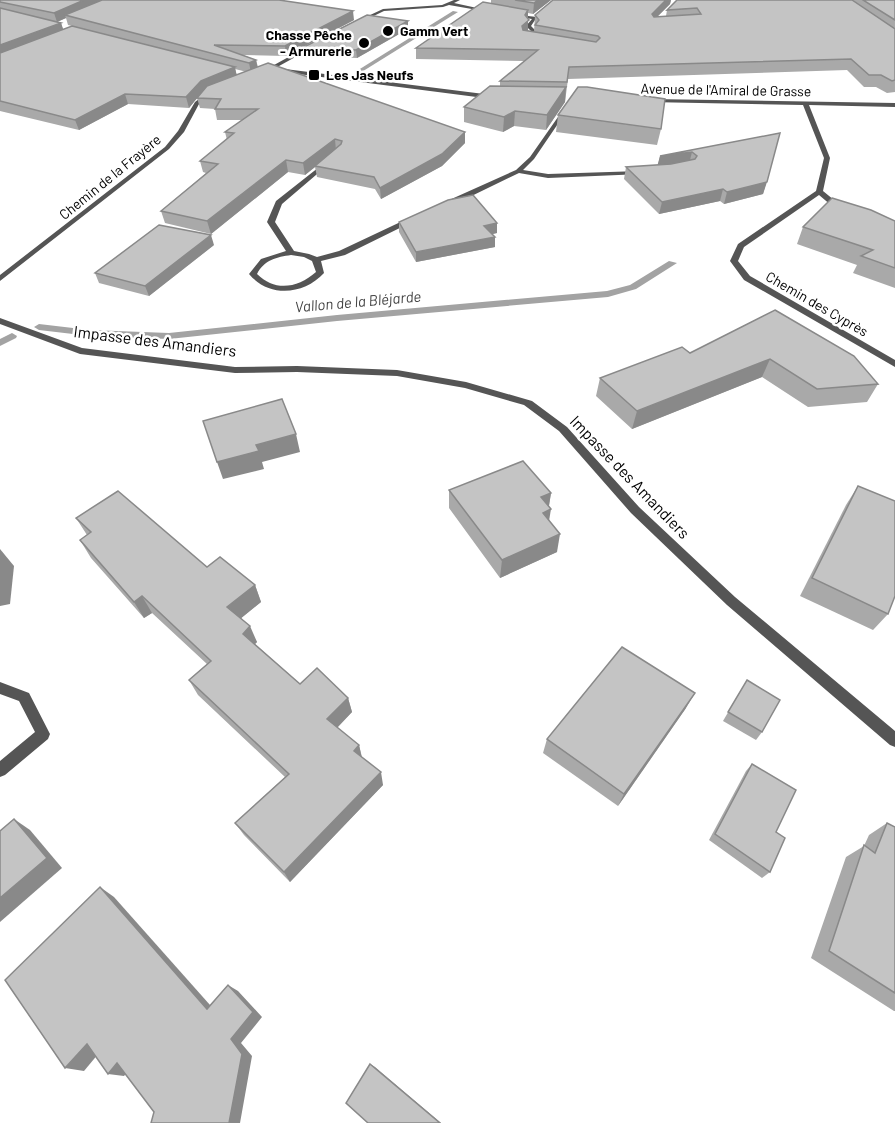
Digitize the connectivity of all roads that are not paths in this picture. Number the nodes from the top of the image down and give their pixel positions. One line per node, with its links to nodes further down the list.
1 (458, 0): 2 (street)
2 (449, 4): 4 (street); 5 (street)
3 (543, 12): 4 (street)
4 (535, 18): 7 (street)
5 (345, 29)
6 (326, 39): 8 (street)
7 (536, 40)
8 (270, 69): 9 (street); 11 (street)
9 (261, 73)
10 (222, 87): 25 (street, Chemin de la Frayère)
11 (497, 98)
12 (572, 100): 17 (street)
13 (642, 101): 14 (street, Avenue de l'Amiral de Grasse)
14 (805, 104): 15 (street, Avenue de l'Amiral de Grasse); 19 (street)
15 (895, 105)
16 (338, 154): 23 (street)
17 (518, 171): 18 (street); 20 (street)
18 (649, 172)
19 (819, 192): 21 (street); 27 (street, Chemin des Cyprès)
20 (446, 205)
21 (844, 212)
22 (425, 214): 24 (street)
23 (291, 253): 24 (street); 24 (street)
24 (316, 260)
25 (0, 279)
26 (0, 321): 29 (street, Impasse des Amandiers)
27 (895, 364)
28 (0, 688): 30 (street)
29 (895, 740)
30 (0, 770)

